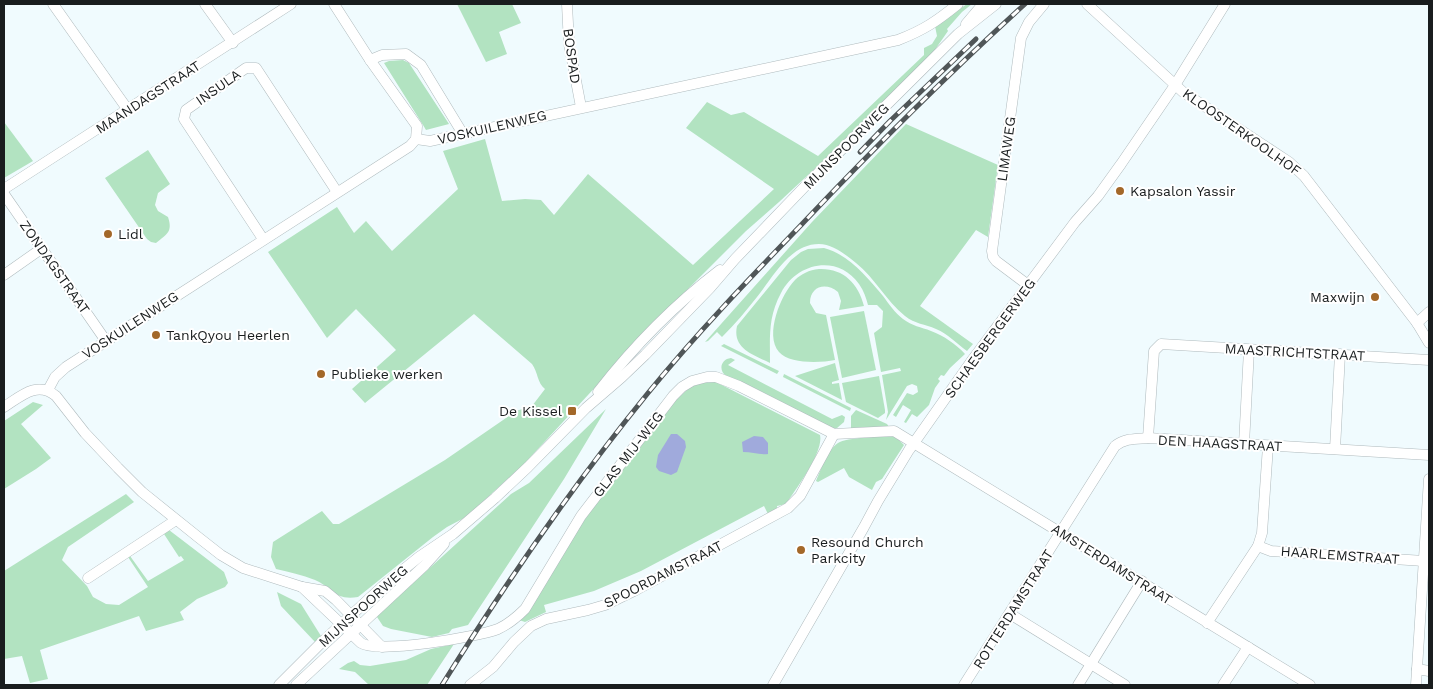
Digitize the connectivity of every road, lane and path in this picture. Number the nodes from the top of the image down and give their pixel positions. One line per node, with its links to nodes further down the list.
1 (53, 4): 17 (street)
2 (205, 4): 13 (street)
3 (291, 4): 13 (street, MAANDAGSTRAAT)
4 (334, 4): 14 (street)
5 (567, 4): 16 (street, BOSPAD)
6 (958, 4): 16 (street, VOSKUILENWEG)
7 (983, 4): 12 (street, MIJNSPOORWEG)
8 (996, 4): 12 (street, MIJNSPOORWEG)
9 (1044, 4): 26 (street, LIMAWEG)
10 (1087, 4): 15 (street, KLOOSTERKOOLHOF)
11 (1225, 4): 15 (street, SCHAESBERGERWEG)
12 (958, 34): 46 (street, MIJNSPOORWEG)
13 (233, 43): 17 (street, MAANDAGSTRAAT)
14 (370, 60): 18 (street); 19 (street)
15 (1176, 85): 26 (street, SCHAESBERGERWEG); 28 (street, KLOOSTERKOOLHOF)
16 (581, 107): 18 (street, VOSKUILENWEG)
17 (128, 110): 20 (street, MAANDAGSTRAAT)
18 (463, 134): 19 (street, VOSKUILENWEG)
19 (416, 139): 21 (street, VOSKUILENWEG)
20 (4, 189)
21 (337, 192): 23 (street, VOSKUILENWEG); 23 (street, INSULA)
22 (4, 194): 24 (street, ZONDAGSTRAAT)
23 (263, 239): 29 (street, VOSKUILENWEG)
24 (41, 249): 25 (street); 29 (street, ZONDAGSTRAAT)
25 (4, 275)
26 (1028, 285): 38 (street, SCHAESBERGERWEG)
27 (1429, 312): 28 (street)
28 (1417, 323): 30 (street, KLOOSTERKOOLHOF)
29 (106, 341): 34 (street, VOSKUILENWEG)
30 (1429, 343)
31 (1249, 350): 32 (street, MAASTRICHTSTRAAT); 37 (street, MAASTRICHTSTRAAT); 39 (street)
32 (1340, 354): 33 (street, MAASTRICHTSTRAAT); 41 (street)
33 (1429, 360)
34 (48, 390): 35 (street); 44 (street)
35 (4, 407)
36 (834, 434): 38 (street, GLAS MIJ-WEG); 58 (street, GLAS MIJ-WEG); 65 (street, SPOORDAMSTRAAT)
37 (1148, 438): 39 (street, DEN HAAGSTRAAT); 45 (street, DEN HAAGSTRAAT)
38 (915, 443): 45 (street, AMSTERDAMSTRAAT); 66 (street, SCHAESBERGERWEG)
39 (1244, 444): 40 (street, DEN HAAGSTRAAT)
40 (1268, 446): 41 (street, DEN HAAGSTRAAT); 47 (street)
41 (1334, 449): 42 (street, DEN HAAGSTRAAT)
42 (1429, 455)
43 (1429, 479): 48 (street)
44 (176, 520): 49 (street); 51 (street)
45 (1061, 532): 50 (street, AMSTERDAMSTRAAT); 52 (street, ROTTERDAMSTRAAT)
46 (453, 534): 53 (street, MIJNSPOORWEG); 56 (street, MIJNSPOORWEG)
47 (1258, 546): 48 (street, HAARLEMSTRAAT); 54 (street)
48 (1424, 561): 61 (street)
49 (88, 578)
50 (1142, 581): 54 (street, AMSTERDAMSTRAAT); 60 (street)
51 (302, 587): 53 (street); 55 (street, GLAS MIJ-WEG)
52 (1010, 614): 60 (street); 67 (street, ROTTERDAMSTRAAT)
53 (351, 615): 55 (street, MIJNSPOORWEG); 56 (street)
54 (1207, 623): 59 (street, AMSTERDAMSTRAAT)
55 (342, 624): 57 (street, GLAS MIJ-WEG); 63 (street, MIJNSPOORWEG)
56 (360, 624): 57 (street, MIJNSPOORWEG); 58 (street)
57 (351, 633): 58 (street, GLAS MIJ-WEG); 64 (street, MIJNSPOORWEG)
58 (382, 646)
59 (1248, 648): 70 (street); 71 (street, AMSTERDAMSTRAAT)
60 (1091, 664): 68 (street); 69 (street)
61 (1417, 669): 62 (street); 72 (street)
62 (1429, 671)
63 (279, 685)
64 (296, 685)
65 (470, 685)
66 (773, 685)
67 (964, 685)
68 (1078, 685)
69 (1125, 685)
70 (1223, 685)
71 (1310, 685)
72 (1416, 685)

